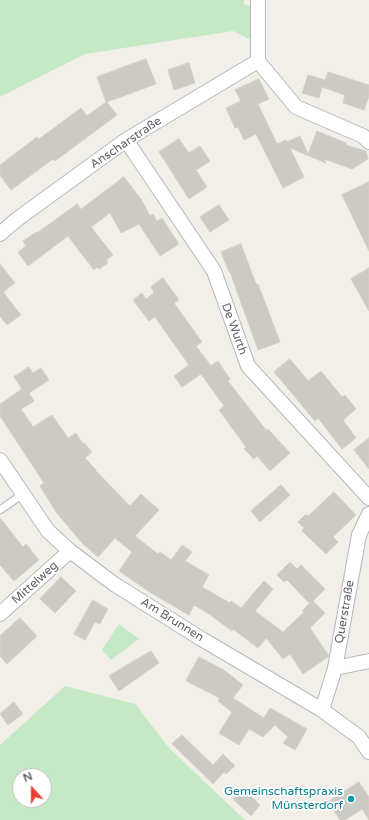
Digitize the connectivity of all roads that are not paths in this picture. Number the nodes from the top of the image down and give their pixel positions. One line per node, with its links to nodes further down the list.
1 (258, 0): 2 (street)
2 (258, 61): 3 (street, Anscharstraße); 4 (street)
3 (126, 140): 5 (street, Anscharstraße); 8 (street, De Wurth)
4 (369, 142)
5 (0, 234)
6 (0, 460): 7 (street, Am Brunnen)
7 (23, 494): 9 (lane); 11 (street, Am Brunnen)
8 (369, 498)
9 (0, 510)
10 (369, 514): 14 (street, Querstraße)
11 (70, 551): 12 (street, Mittelweg); 15 (street, Am Brunnen)
12 (0, 614)
13 (369, 661): 14 (street)
14 (335, 668): 15 (street, Querstraße)
15 (322, 710): 16 (street, Am Brunnen)
16 (369, 752)

